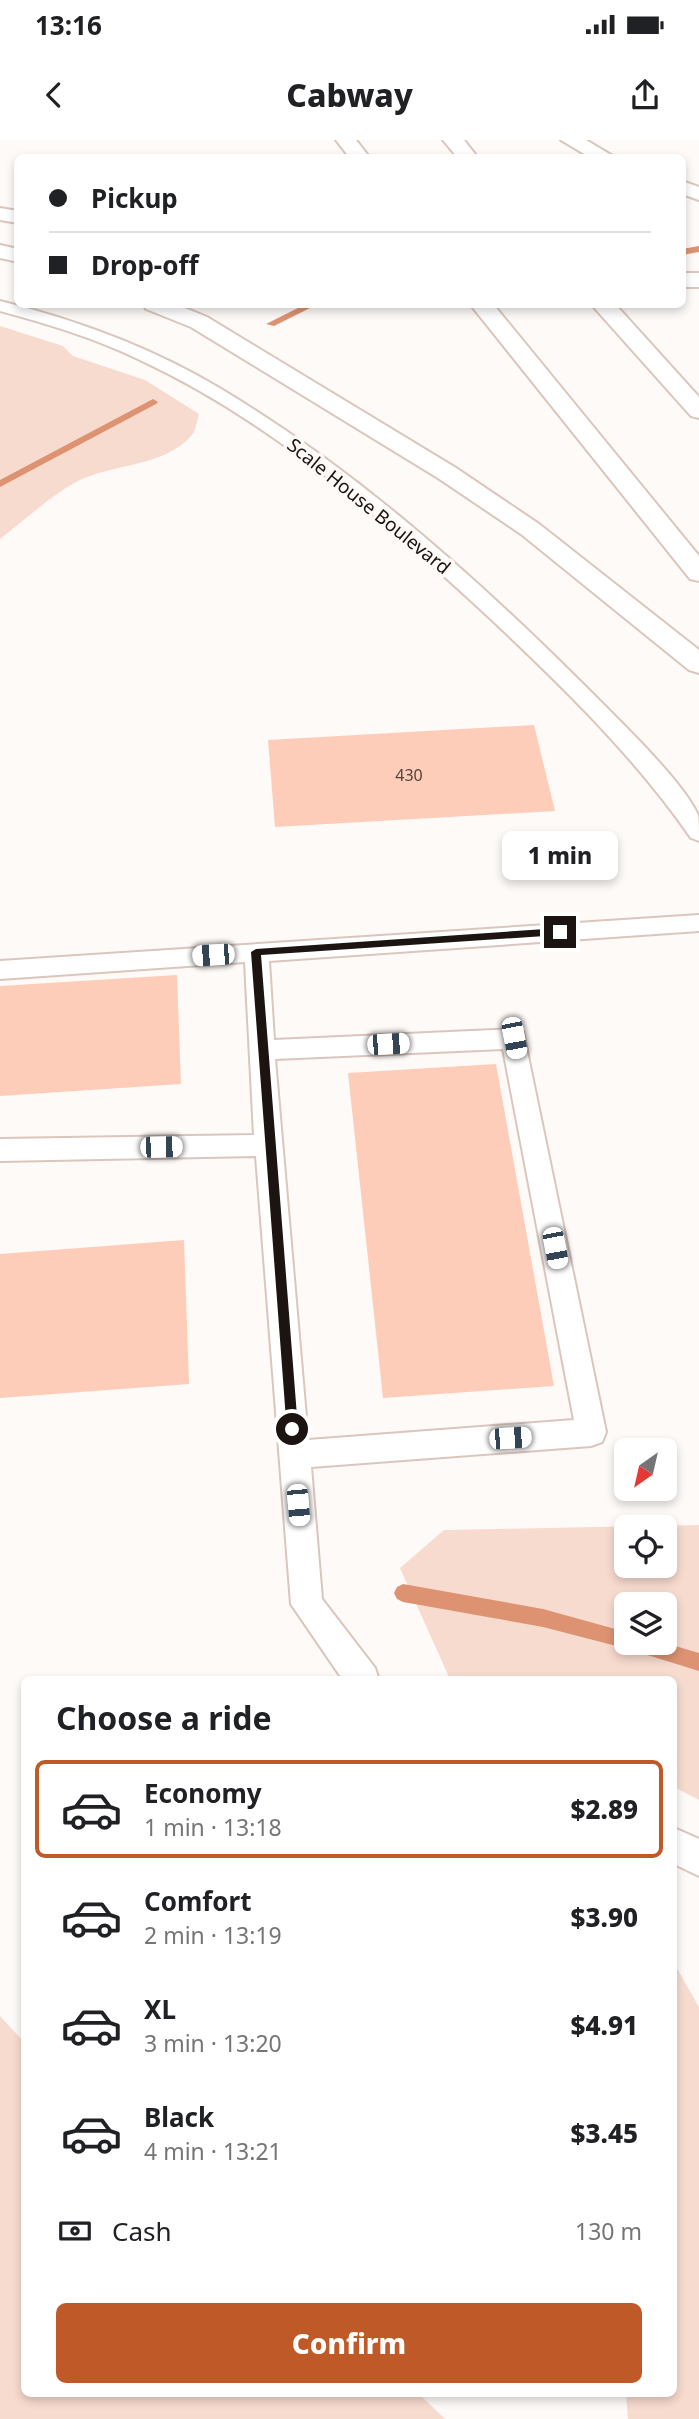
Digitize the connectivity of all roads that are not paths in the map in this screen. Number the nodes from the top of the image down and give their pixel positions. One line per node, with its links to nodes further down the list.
1 (346, 140): 4 (main road)
2 (453, 140): 5 (main road)
3 (571, 140): 6 (main road)
4 (358, 154)
5 (465, 154)
6 (599, 154)
7 (0, 306): 17 (lane, Scale House Boulevard)
8 (170, 308): 11 (main road)
9 (484, 308): 15 (main road)
10 (606, 308): 12 (main road)
11 (190, 313): 16 (main road)
12 (626, 331): 13 (main road); 14 (main road)
13 (699, 397)
14 (699, 411)
15 (699, 573)
16 (699, 664)
17 (699, 833)
18 (699, 923): 19 (lane)
19 (256, 952): 20 (lane); 21 (lane)
20 (0, 970)
21 (262, 1050): 22 (lane); 24 (lane)
22 (268, 1145): 23 (lane); 24 (lane)
23 (0, 1150)
24 (294, 1455): 25 (lane)
25 (360, 1676)
26 (677, 1847): 27 (lane)
27 (699, 1858)

